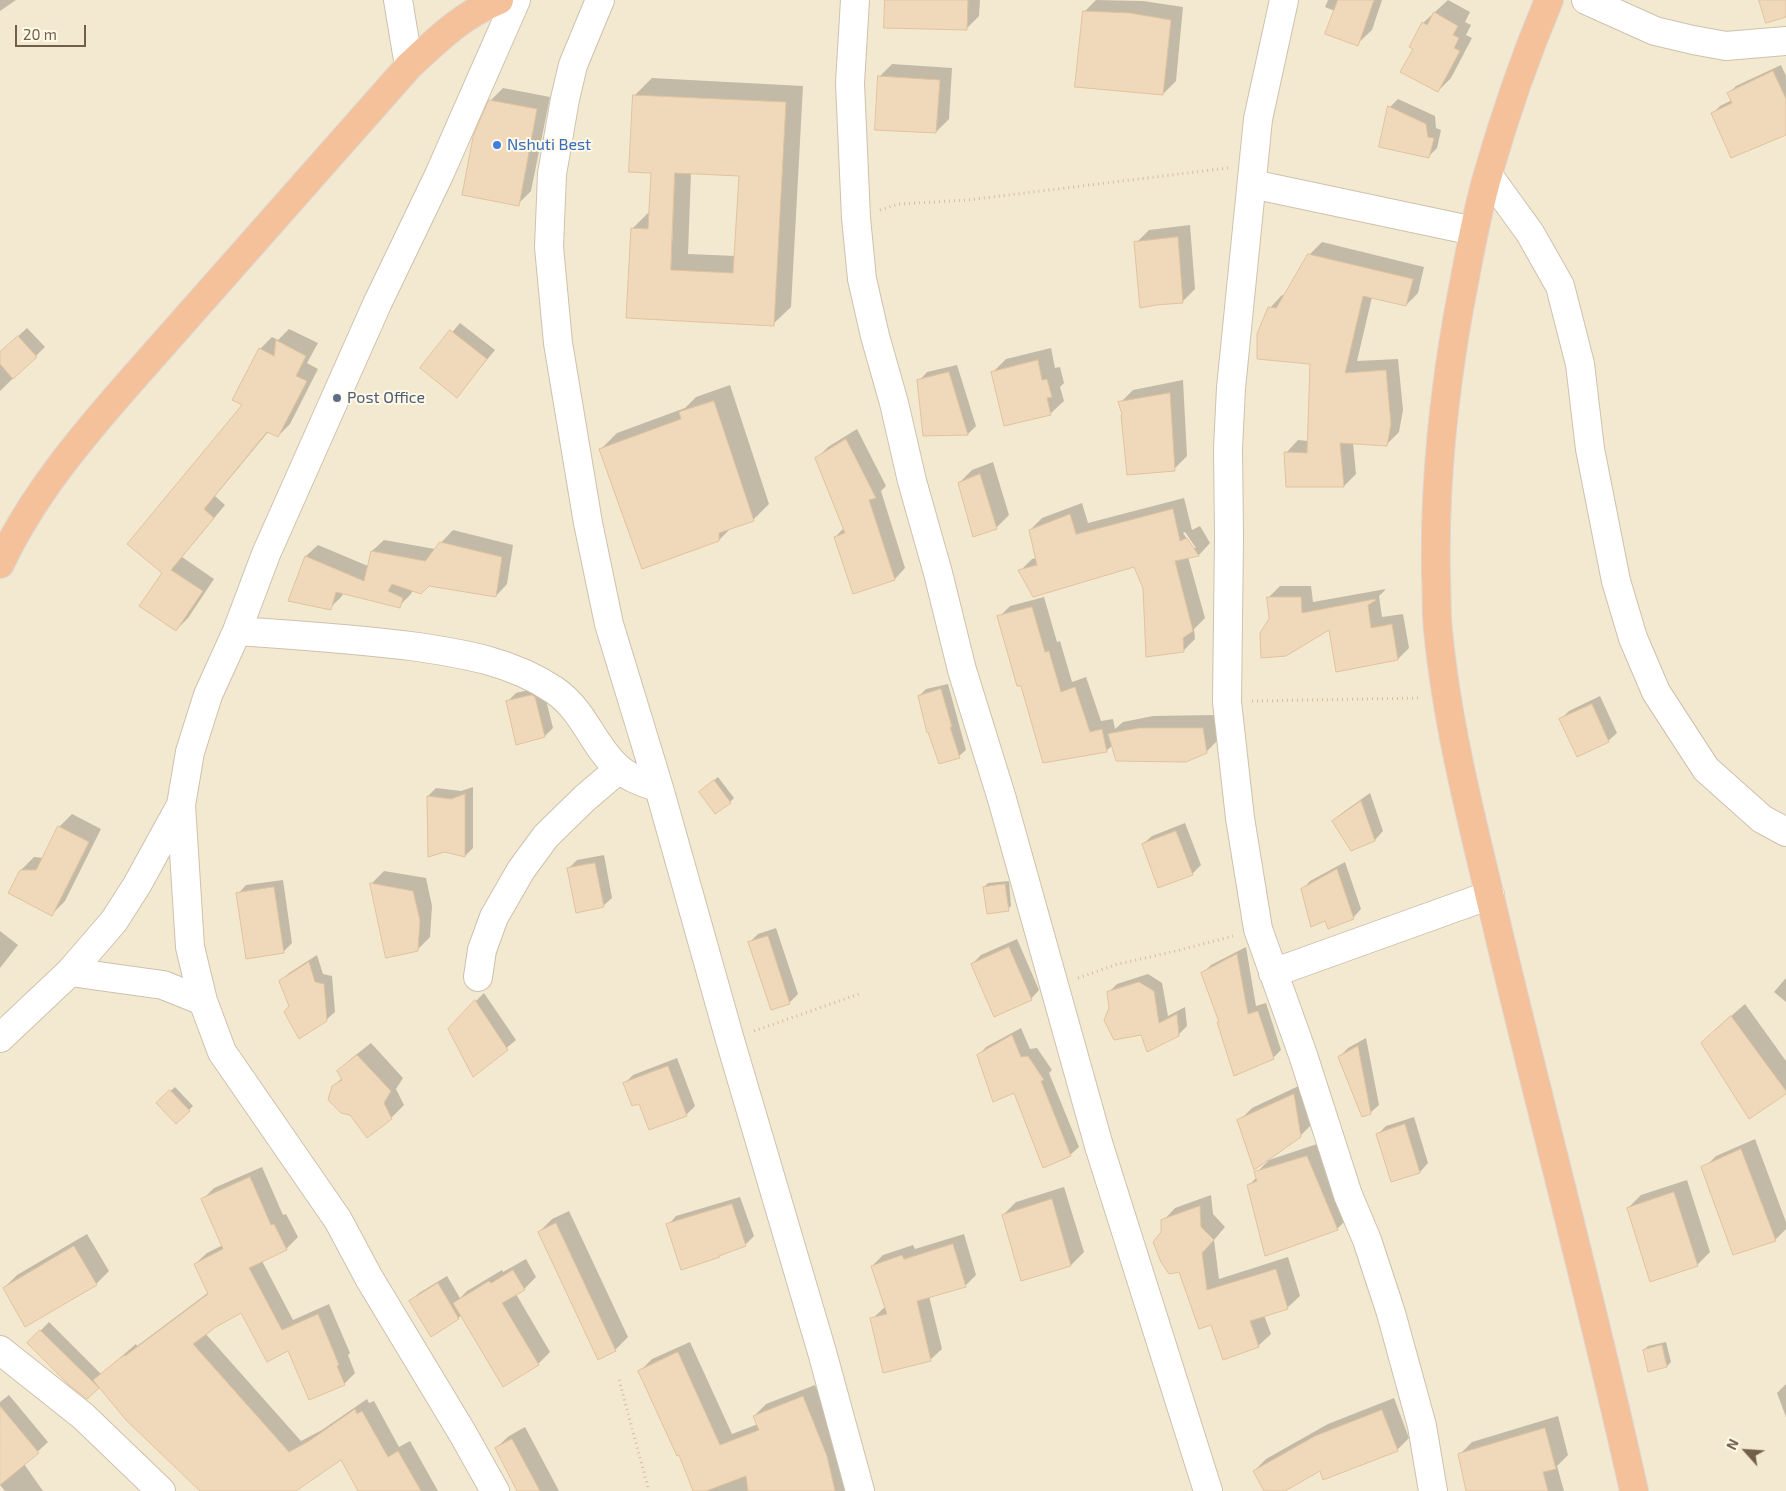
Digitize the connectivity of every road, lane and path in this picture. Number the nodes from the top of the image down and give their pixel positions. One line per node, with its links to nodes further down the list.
1 (398, 0): 10 (street)
2 (499, 0): 10 (highway)
3 (516, 0): 16 (street)
4 (600, 0): 20 (street)
5 (855, 0): 28 (street)
6 (1284, 0): 11 (street)
7 (1549, 0): 12 (highway)
8 (1586, 0): 9 (street)
9 (1786, 41)
10 (409, 66): 15 (highway)
11 (1253, 174): 13 (path); 14 (street); 18 (street)
12 (1488, 174): 14 (highway); 22 (street)
13 (899, 204)
14 (1474, 231): 17 (highway)
15 (0, 564)
16 (237, 631): 19 (street); 21 (street)
17 (1446, 698): 18 (path); 23 (highway)
18 (1227, 702): 24 (street)
19 (619, 769): 20 (street); 27 (street)
20 (659, 788): 32 (street)
21 (181, 805): 25 (street); 30 (street)
22 (1786, 832)
23 (1490, 895): 26 (street); 41 (highway)
24 (1258, 929): 26 (street); 28 (path)
25 (70, 972): 30 (street); 31 (street)
26 (1273, 973): 40 (street)
27 (478, 977)
28 (1054, 987): 39 (street)
29 (859, 994): 32 (path)
30 (203, 1001): 36 (street)
31 (0, 1038)
32 (730, 1040): 38 (street)
33 (0, 1350): 35 (street)
34 (619, 1380): 37 (path)
35 (162, 1491)
36 (495, 1491)
37 (648, 1491)
38 (860, 1491)
39 (1208, 1491)
40 (1433, 1491)
41 (1634, 1491)

